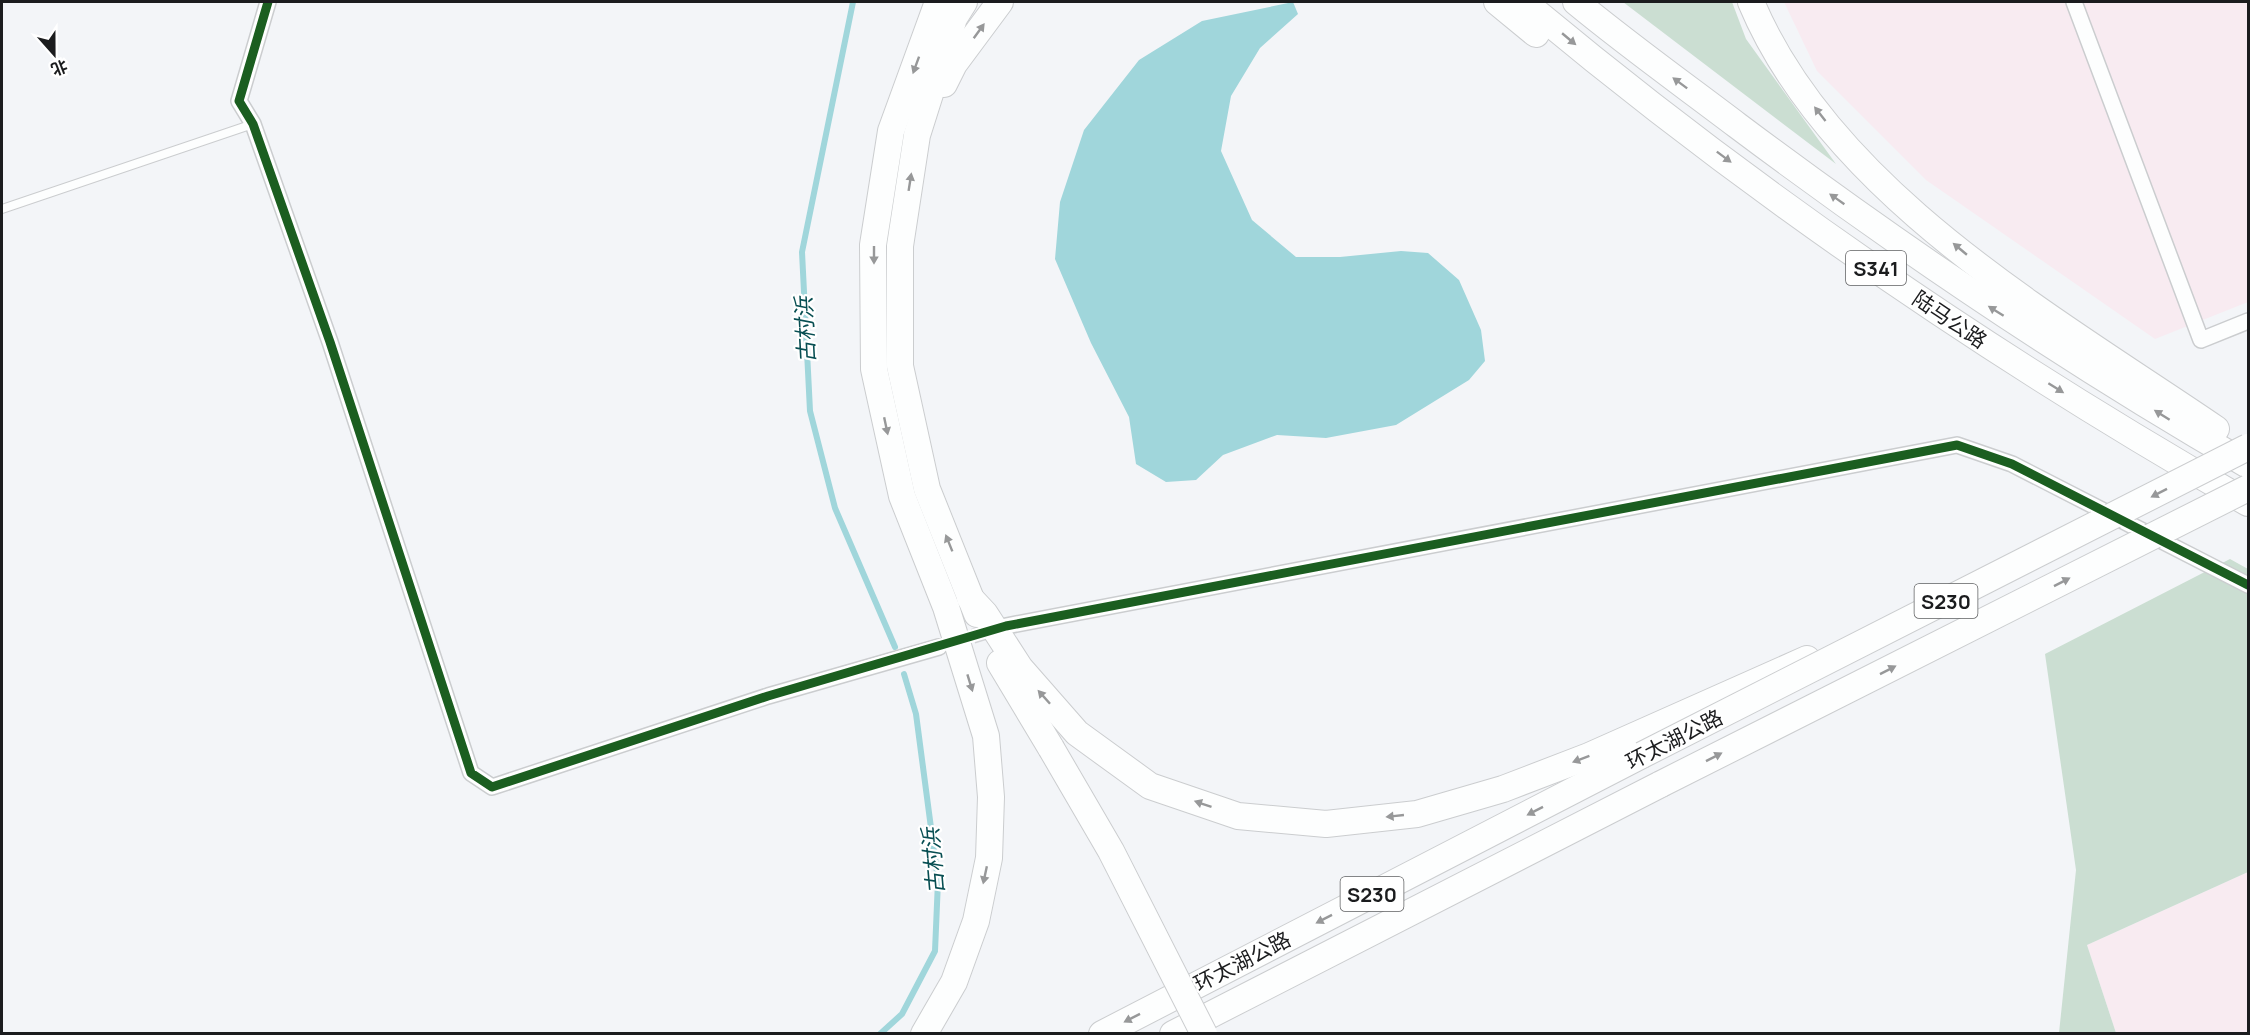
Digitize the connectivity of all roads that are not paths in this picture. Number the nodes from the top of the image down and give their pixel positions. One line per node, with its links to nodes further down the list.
1 (268, 2): 10 (street)
2 (964, 2): 11 (highway)
3 (1000, 2): 11 (highway, one-way to 3)
4 (1497, 2): 14 (highway)
5 (1524, 2): 14 (highway, 陆马公路 / S341, one-way to 14)
6 (1576, 2): 16 (highway, 陆马公路 / S341, one-way to 6)
7 (1751, 2): 15 (highway, one-way to 7)
8 (2074, 2): 13 (street)
9 (938, 4): 21 (highway, one-way to 21)
10 (253, 124): 12 (lane); 23 (street)
11 (917, 135): 20 (highway, one-way to 11)
12 (2, 209)
13 (2248, 321)
14 (2016, 363): 18 (highway, 陆马公路 / S341, one-way to 18)
15 (2248, 449): 24 (highway, 环太湖公路 / S230, one-way to 24, bridge)
16 (2248, 465)
17 (2248, 488): 26 (highway, 环太湖公路 / S230, one-way to 17, bridge)
18 (2248, 503)
19 (2248, 585): 22 (street)
20 (970, 598): 24 (highway, one-way to 20); 25 (highway)
21 (946, 607): 25 (highway); 27 (highway, one-way to 27)
22 (1006, 626)
23 (939, 647)
24 (1638, 745): 28 (highway, 环太湖公路 / S230, one-way to 28)
25 (1044, 752): 30 (highway); 32 (highway, bridge)
26 (1525, 852): 29 (highway, 环太湖公路 / S230); 31 (highway)
27 (924, 1034)
28 (1102, 1034)
29 (1173, 1034)
30 (1186, 1034)
31 (1194, 1034)
32 (1204, 1034)

